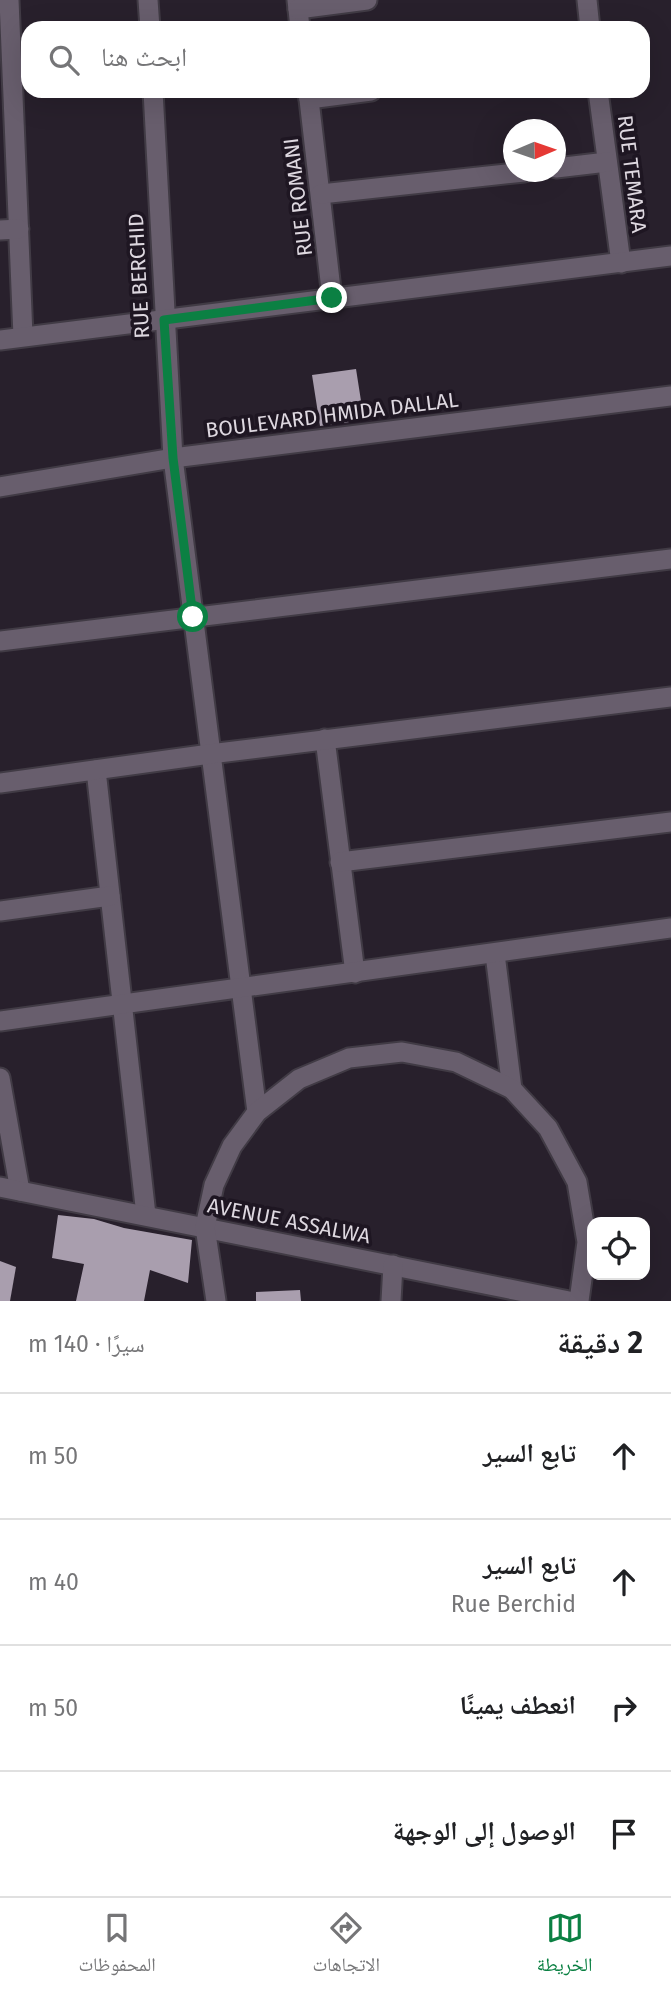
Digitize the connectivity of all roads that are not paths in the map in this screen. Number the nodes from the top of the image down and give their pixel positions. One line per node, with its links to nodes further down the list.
1 (148, 0): 6 (street)
2 (367, 0): 5 (street)
3 (587, 0): 7 (street)
4 (6, 5): 11 (street)
5 (298, 12)
6 (150, 21)
7 (589, 21)
8 (153, 98): 20 (street, RUE BERCHID)
9 (309, 98): 15 (street, RUE ROMANI)
10 (599, 98): 12 (street, RUE TEMARA)
11 (7, 125): 16 (street)
12 (607, 162): 13 (street); 18 (street, RUE TEMARA)
13 (566, 167)
14 (503, 174): 15 (street)
15 (321, 194): 19 (street, RUE ROMANI)
16 (10, 229): 21 (street)
17 (671, 256): 18 (street)
18 (621, 263): 19 (street)
19 (332, 298): 20 (street)
20 (164, 320): 21 (street); 24 (street, RUE BERCHID)
21 (23, 336): 22 (street)
22 (0, 340)
23 (671, 396): 24 (street, BOULEVARD HMIDA DALLAL)
24 (173, 458): 25 (street, BOULEVARD HMIDA DALLAL); 27 (street, RUE BERCHID)
25 (0, 486)
26 (671, 559): 27 (street)
27 (193, 617): 28 (street); 31 (street, RUE BERCHID)
28 (0, 641)
29 (671, 697): 30 (street)
30 (326, 739): 31 (street); 35 (street)
31 (210, 754): 32 (street); 41 (street, RUE BERCHID)
32 (96, 770): 33 (street); 36 (street)
33 (0, 783)
34 (671, 822): 35 (street)
35 (340, 862): 40 (street)
36 (110, 896): 37 (street); 42 (street)
37 (0, 911)
38 (671, 928): 39 (street)
39 (495, 954): 40 (street); 45 (street)
40 (355, 973): 41 (street)
41 (240, 989): 42 (street); 46 (street, RUE BERCHID)
42 (122, 1005): 43 (street); 49 (street)
43 (0, 1021)
44 (0, 1078): 48 (street)
45 (512, 1089): 46 (street); 55 (street)
46 (257, 1112): 50 (street)
47 (0, 1187): 48 (street, AVENUE ASSALWA)
48 (20, 1191): 49 (street, AVENUE ASSALWA)
49 (146, 1215): 50 (street, AVENUE ASSALWA)
50 (205, 1227): 51 (street, AVENUE ASSALWA); 52 (street)
51 (393, 1265): 53 (street); 54 (street, AVENUE ASSALWA)
52 (216, 1301)
53 (391, 1301)
54 (569, 1301)
55 (579, 1301)

